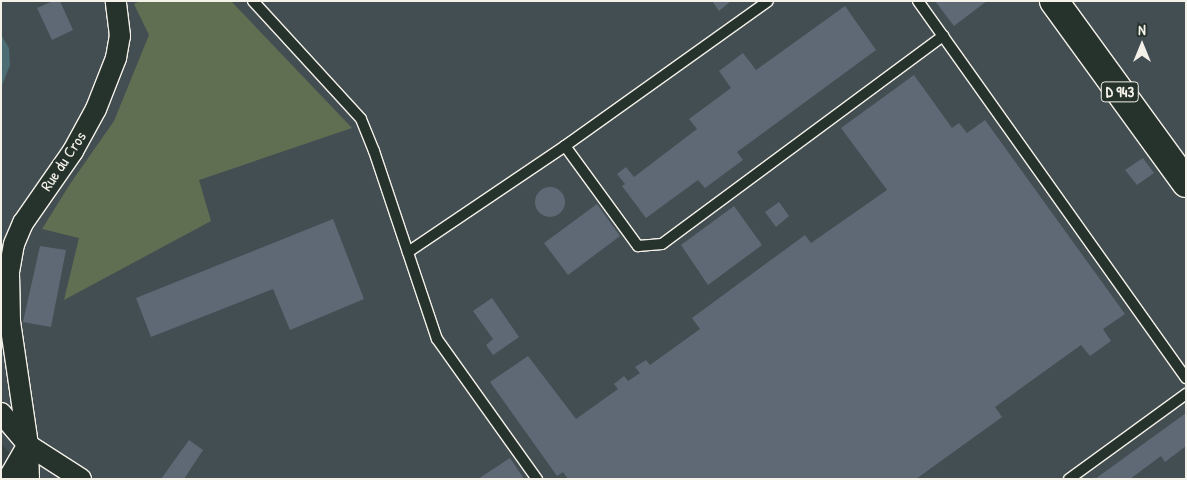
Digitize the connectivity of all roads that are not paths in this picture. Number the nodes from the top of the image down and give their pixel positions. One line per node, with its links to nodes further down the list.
1 (116, 1): 10 (street, Rue du Cros)
2 (253, 1): 9 (lane)
3 (768, 1): 7 (lane)
4 (918, 1): 6 (lane)
5 (1054, 1): 8 (main road, D 943)
6 (943, 36): 7 (lane); 11 (lane)
7 (565, 146): 9 (lane)
8 (1186, 183)
9 (408, 252): 18 (lane)
10 (5, 327): 14 (street, Rue du Cros)
11 (1186, 378)
12 (1186, 394): 19 (lane)
13 (1, 413): 14 (street)
14 (28, 445): 15 (street); 16 (street, Rue du Cros); 17 (street)
15 (8, 479)
16 (29, 479)
17 (81, 479)
18 (537, 479)
19 (1068, 479)

